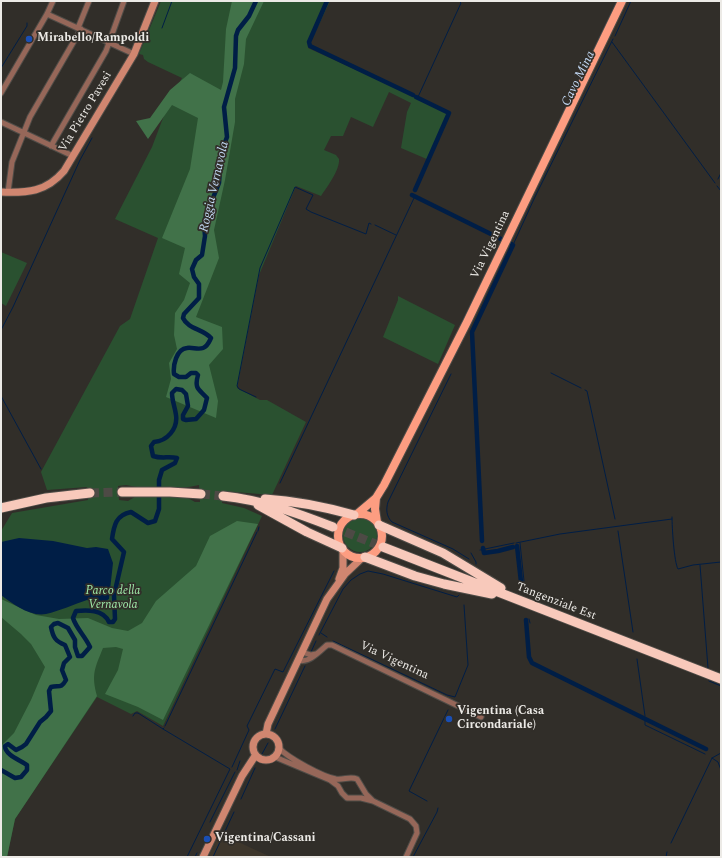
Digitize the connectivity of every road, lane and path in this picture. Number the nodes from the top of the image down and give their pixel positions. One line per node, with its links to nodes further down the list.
1 (53, 1): 6 (street)
2 (89, 1): 7 (street)
3 (124, 1): 8 (street)
4 (155, 1): 9 (street, Via Pietro Pavesi)
5 (622, 1): 21 (main road, Via Vigentina)
6 (47, 14): 7 (street); 10 (street)
7 (80, 29): 8 (street); 12 (street)
8 (110, 43): 9 (street); 13 (street)
9 (134, 54): 14 (street, Via Pietro Pavesi)
10 (1, 93)
11 (1, 122): 12 (street)
12 (23, 132): 13 (street); 15 (street)
13 (51, 146): 14 (street)
14 (73, 156): 15 (street, Via Pietro Pavesi)
15 (4, 192)
16 (122, 492): 18 (highway)
17 (90, 493): 22 (highway)
18 (201, 494)
19 (223, 496): 20 (highway)
20 (242, 498): 23 (highway); 25 (highway); 27 (highway)
21 (376, 498): 23 (main road, Via Vigentina); 24 (main road, Via Vigentina)
22 (1, 508)
23 (356, 515): 24 (main road); 27 (main road, Via Vigentina)
24 (378, 524): 28 (main road, Via Vigentina); 30 (highway)
25 (333, 526)
26 (383, 546): 30 (highway, Tangenziale Est)
27 (342, 549): 28 (main road); 29 (street, Via Vigentina)
28 (364, 557): 29 (street, Via Vigentina); 30 (highway)
29 (339, 581): 31 (street, Via Vigentina)
30 (552, 613): 34 (highway, Tangenziale Est)
31 (302, 652): 32 (street); 33 (street, Via Vigentina)
32 (317, 654): 33 (street, Via Vigentina); 35 (street, Via Vigentina)
33 (298, 660): 36 (street, Via Vigentina)
34 (721, 679)
35 (480, 717)
36 (266, 734): 37 (street); 38 (street)
37 (279, 748): 39 (street); 42 (street)
38 (255, 756): 40 (street); 41 (street)
39 (275, 757): 40 (street); 43 (street)
40 (261, 760): 41 (street)
41 (242, 776): 47 (street)
42 (345, 779): 43 (street); 44 (street)
43 (340, 788): 45 (street)
44 (362, 788): 45 (street); 46 (street)
45 (356, 798): 46 (street)
46 (373, 801): 48 (street)
47 (202, 857)
48 (406, 857)

